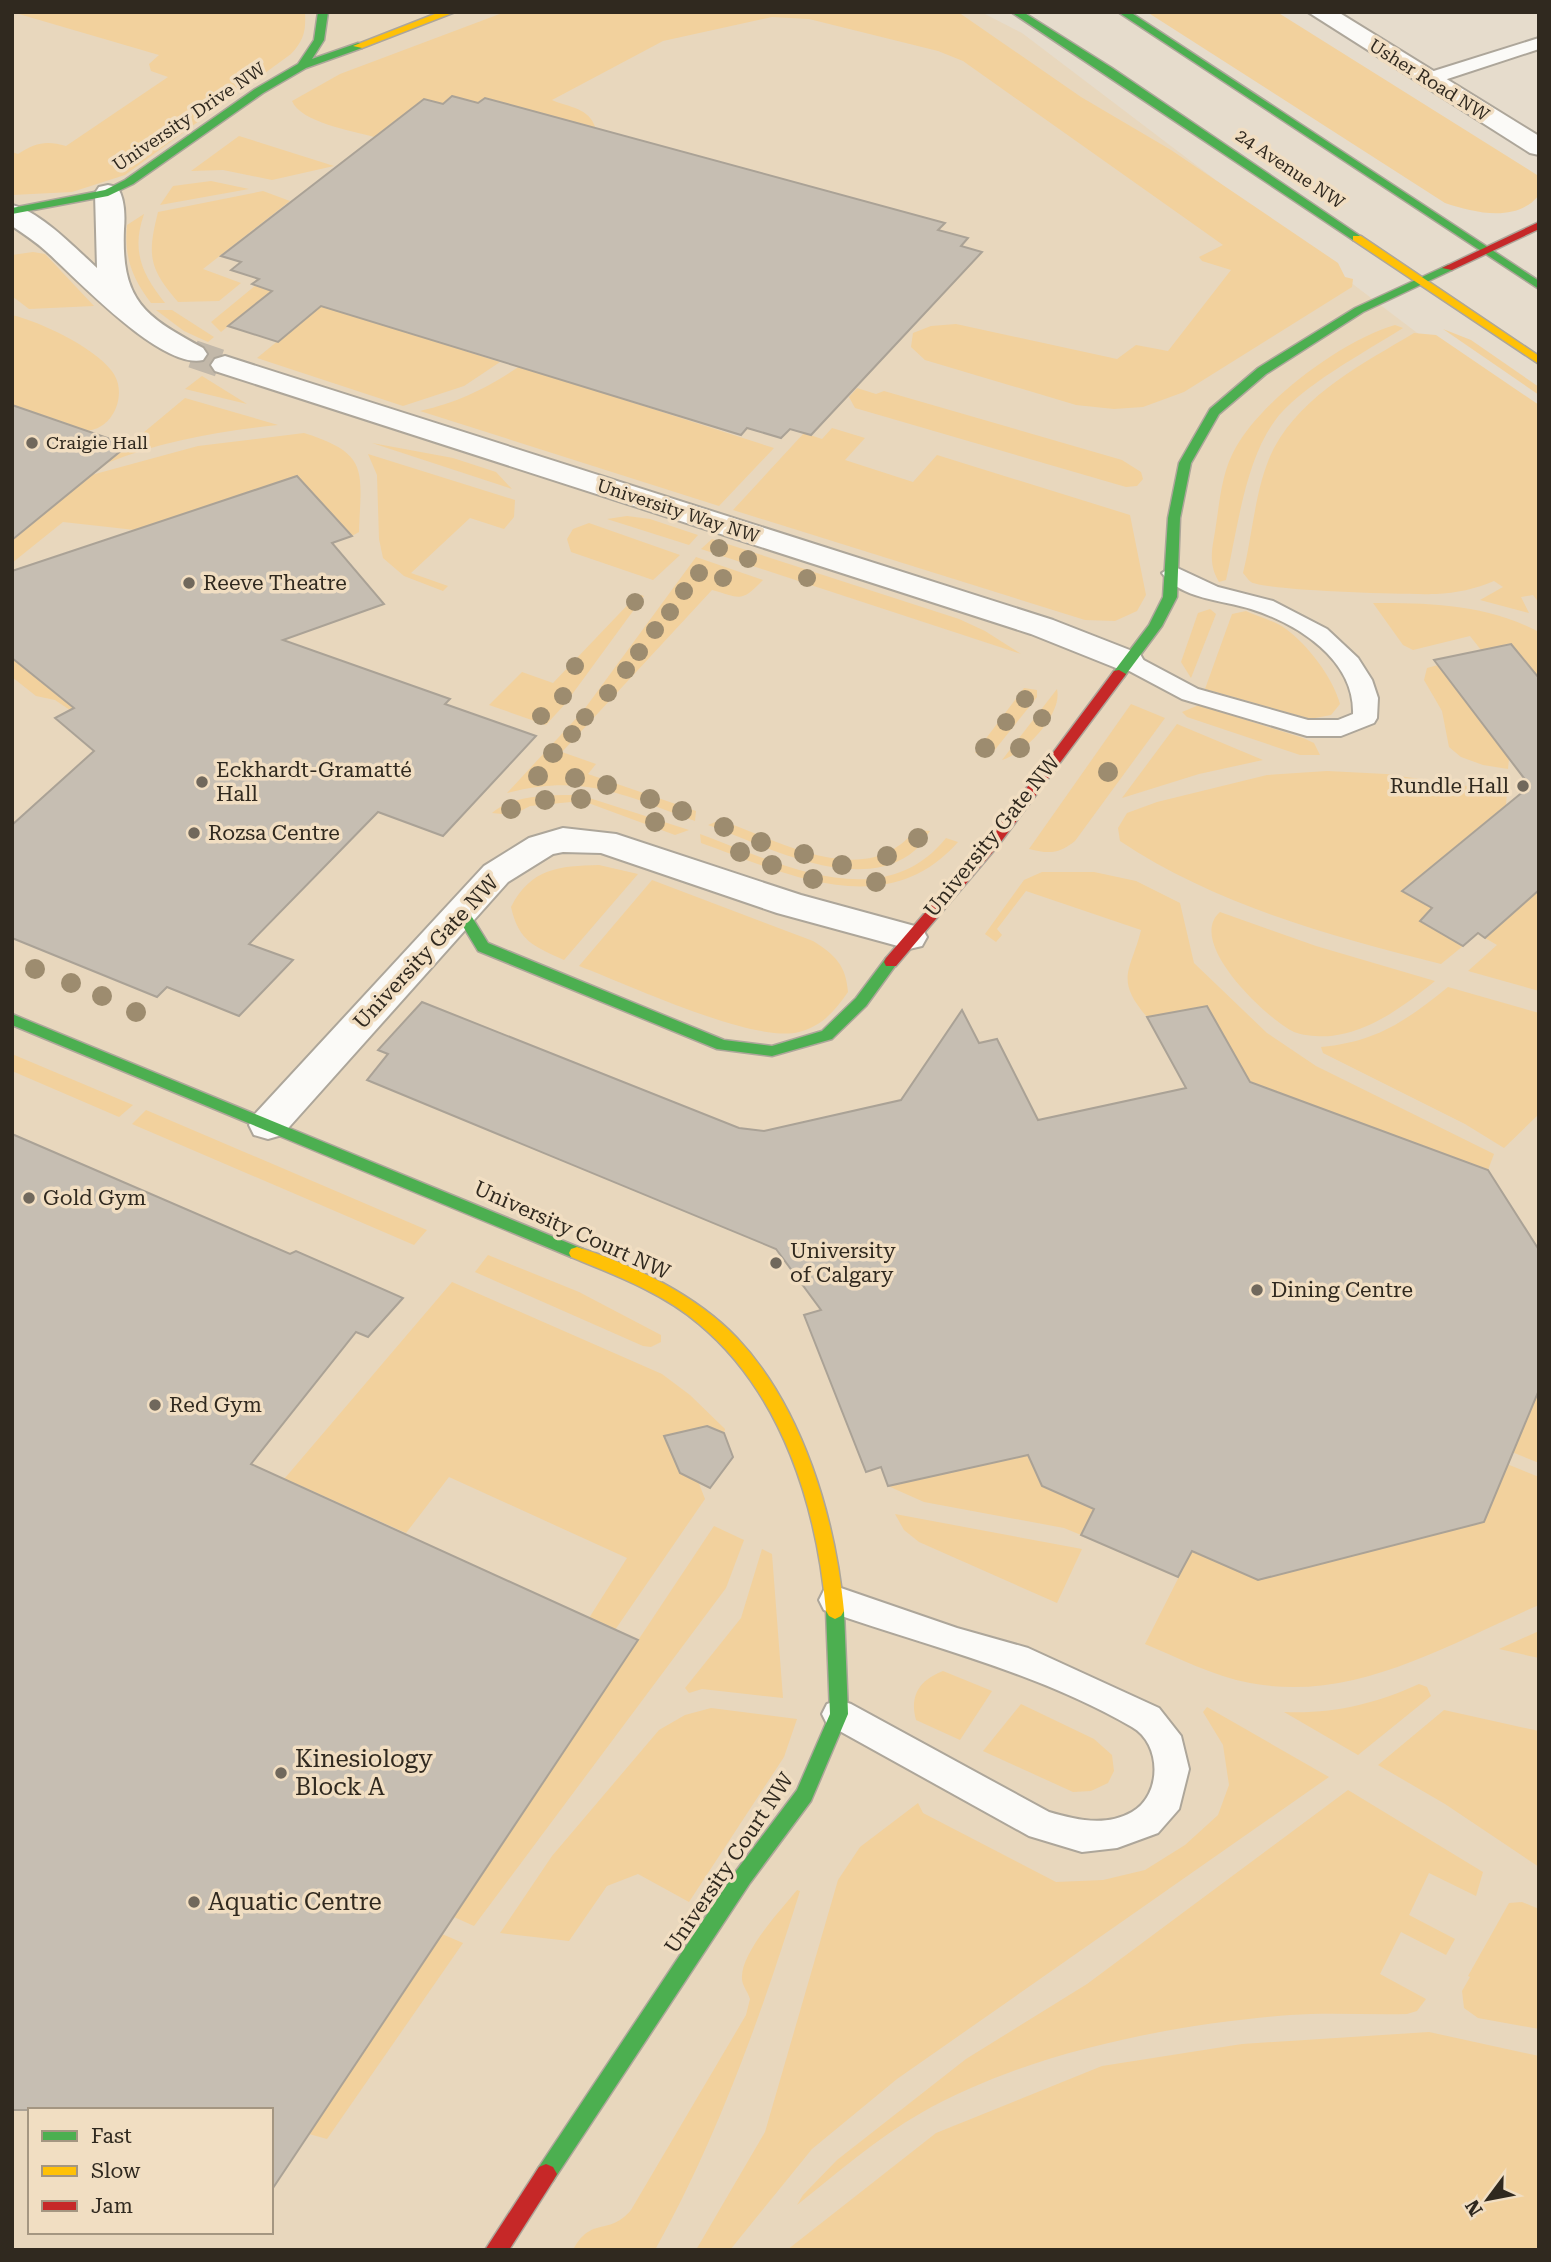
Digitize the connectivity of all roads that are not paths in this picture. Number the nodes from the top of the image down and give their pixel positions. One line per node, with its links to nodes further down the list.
1 (323, 12): 8 (street, University Drive NW)
2 (450, 12): 8 (street, University Drive NW)
3 (1006, 12): 6 (street, 24 Avenue NW)
4 (1123, 12): 14 (street, 24 Avenue NW)
5 (1320, 12): 9 (street, Usher Road NW)
6 (1022, 16): 15 (street, 24 Avenue NW)
7 (1539, 43): 9 (lane)
8 (302, 66): 11 (street, University Drive NW)
9 (1427, 79): 10 (street, Usher Road NW)
10 (1539, 147)
11 (108, 193): 12 (street, University Drive NW); 17 (street)
12 (12, 212): 17 (street)
13 (1539, 225): 14 (street, University Gate NW)
14 (1485, 250): 15 (street, University Gate NW); 16 (street, 24 Avenue NW)
15 (1419, 279): 19 (street, 24 Avenue NW); 21 (street, University Gate NW)
16 (1539, 286)
17 (124, 308): 18 (street)
18 (193, 355)
19 (1539, 361)
20 (225, 365): 22 (street, University Way NW)
21 (1173, 573): 22 (street, University Gate NW); 22 (lane)
22 (1128, 661): 24 (street, University Gate NW)
23 (462, 913): 24 (street, University Gate NW); 24 (street); 26 (street, University Gate NW)
24 (909, 937)
25 (12, 1018): 26 (street, University Court NW)
26 (268, 1125): 27 (street, University Court NW)
27 (835, 1600): 28 (street, University Court NW); 28 (lane)
28 (839, 1714): 29 (street, University Court NW)
29 (496, 2250)

